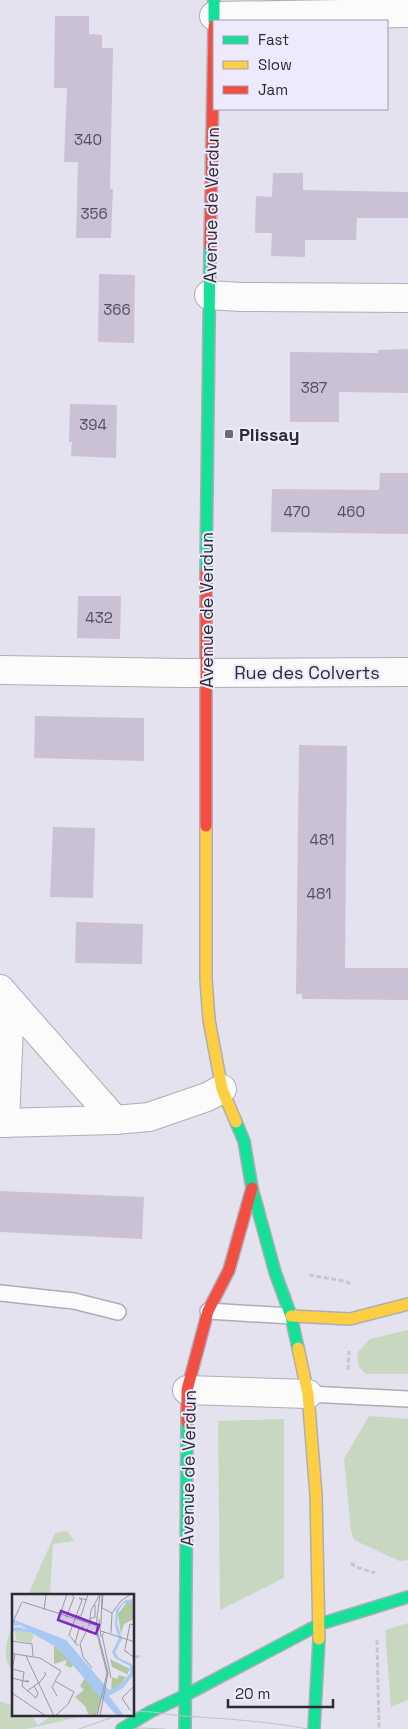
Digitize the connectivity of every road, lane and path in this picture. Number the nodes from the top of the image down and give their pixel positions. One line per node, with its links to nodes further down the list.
1 (408, 14): 2 (street)
2 (214, 16)
3 (213, 72): 4 (street, Avenue de Verdun)
4 (209, 295): 5 (street); 7 (street, Avenue de Verdun)
5 (408, 298)
6 (0, 670): 7 (street, Rue des Colverts)
7 (205, 672): 8 (street, Rue des Colverts); 10 (street, Avenue de Verdun)
8 (408, 672)
9 (5, 995): 11 (street); 12 (street)
10 (222, 1089): 11 (street); 13 (street, Avenue de Verdun)
11 (115, 1120): 12 (street)
12 (2, 1123)
13 (252, 1188): 17 (street, Avenue de Verdun); 19 (street, Avenue de Verdun)
14 (344, 1281): 20 (path)
15 (0, 1293): 18 (lane)
16 (408, 1304): 20 (street)
17 (208, 1311): 19 (lane); 21 (street, Avenue de Verdun)
18 (118, 1312)
19 (291, 1316): 20 (street); 22 (street, Avenue de Verdun)
20 (350, 1319): 23 (path)
21 (187, 1390): 22 (street); 31 (street, Avenue de Verdun)
22 (308, 1394): 23 (lane); 28 (street, Avenue de Verdun)
23 (348, 1396): 24 (lane)
24 (408, 1399)
25 (366, 1570): 27 (path)
26 (408, 1596): 27 (street)
27 (377, 1606): 28 (street); 35 (path)
28 (320, 1624): 31 (street); 34 (street, Avenue de Verdun)
29 (142, 1656): 30 (path)
30 (135, 1657)
31 (184, 1696): 32 (street); 33 (street, Avenue de Verdun)
32 (122, 1729)
33 (185, 1729)
34 (314, 1729)
35 (379, 1729)

